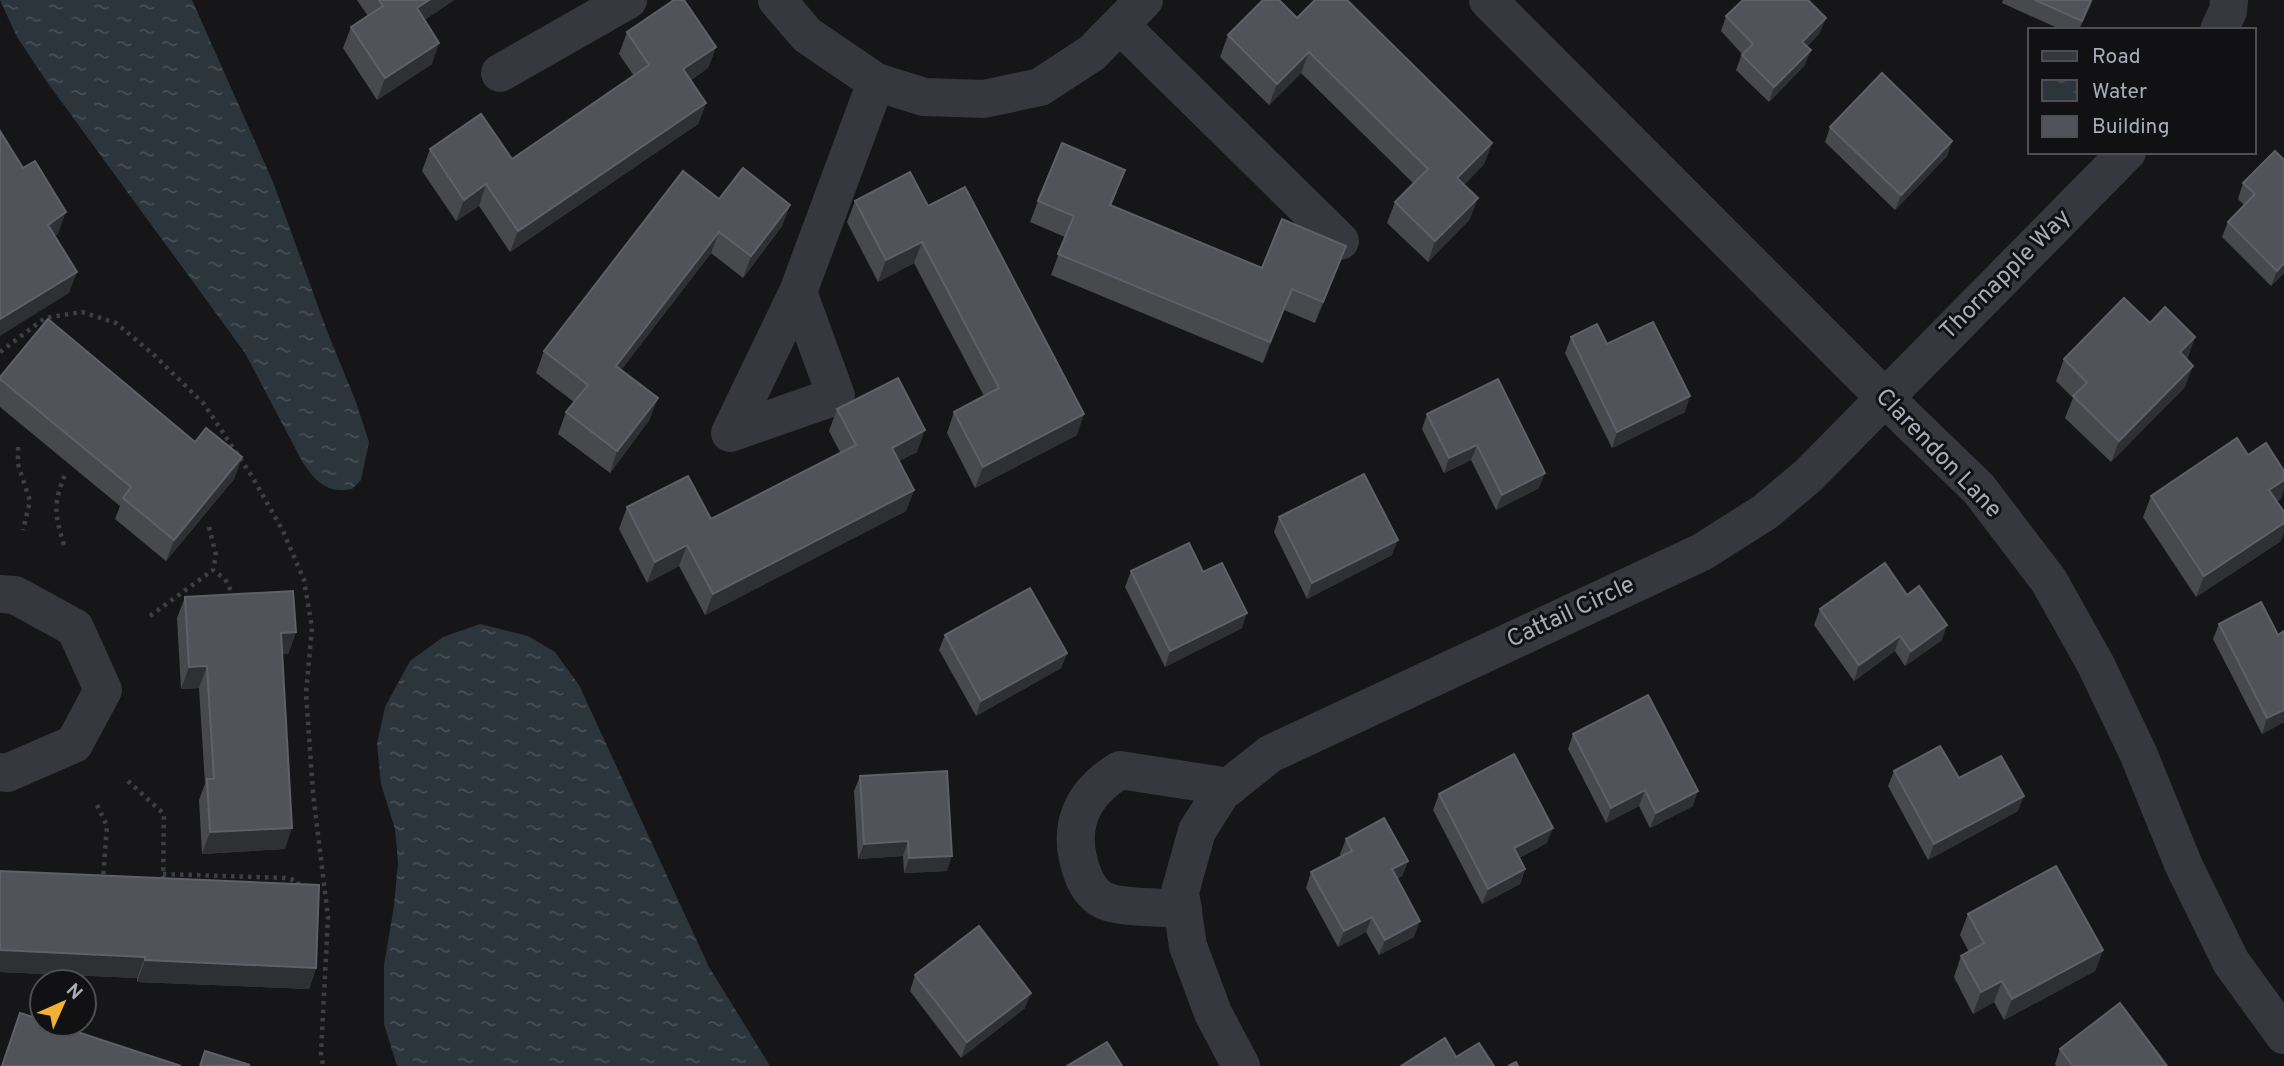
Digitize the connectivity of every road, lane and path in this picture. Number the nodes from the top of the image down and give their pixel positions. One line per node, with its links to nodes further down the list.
1 (628, 0): 7 (street)
2 (777, 0): 8 (street)
3 (1488, 0): 13 (street, Clarendon Lane)
4 (2228, 0): 6 (street)
5 (1132, 13): 8 (street); 10 (street)
6 (2220, 28)
7 (500, 73)
8 (876, 82): 11 (street)
9 (2125, 154): 13 (street, Thornapple Way)
10 (1340, 241)
11 (798, 292)
12 (0, 352): 33 (path)
13 (1885, 398): 25 (street, Cattail Circle); 32 (street, Clarendon Lane)
14 (18, 447): 17 (path)
15 (66, 472): 18 (path)
16 (209, 527): 19 (path)
17 (23, 530)
18 (64, 545)
19 (213, 570): 21 (path); 22 (path)
20 (0, 594): 23 (street)
21 (237, 610)
22 (150, 616)
23 (0, 772)
24 (128, 781): 27 (path)
25 (1229, 787): 31 (street, Cattail Circle); 31 (street)
26 (97, 805): 28 (path)
27 (163, 874): 29 (path); 30 (path)
28 (102, 890)
29 (300, 894)
30 (164, 896)
31 (1183, 909): 34 (street, Cattail Circle)
32 (2284, 1035)
33 (323, 1066)
34 (1241, 1066)

